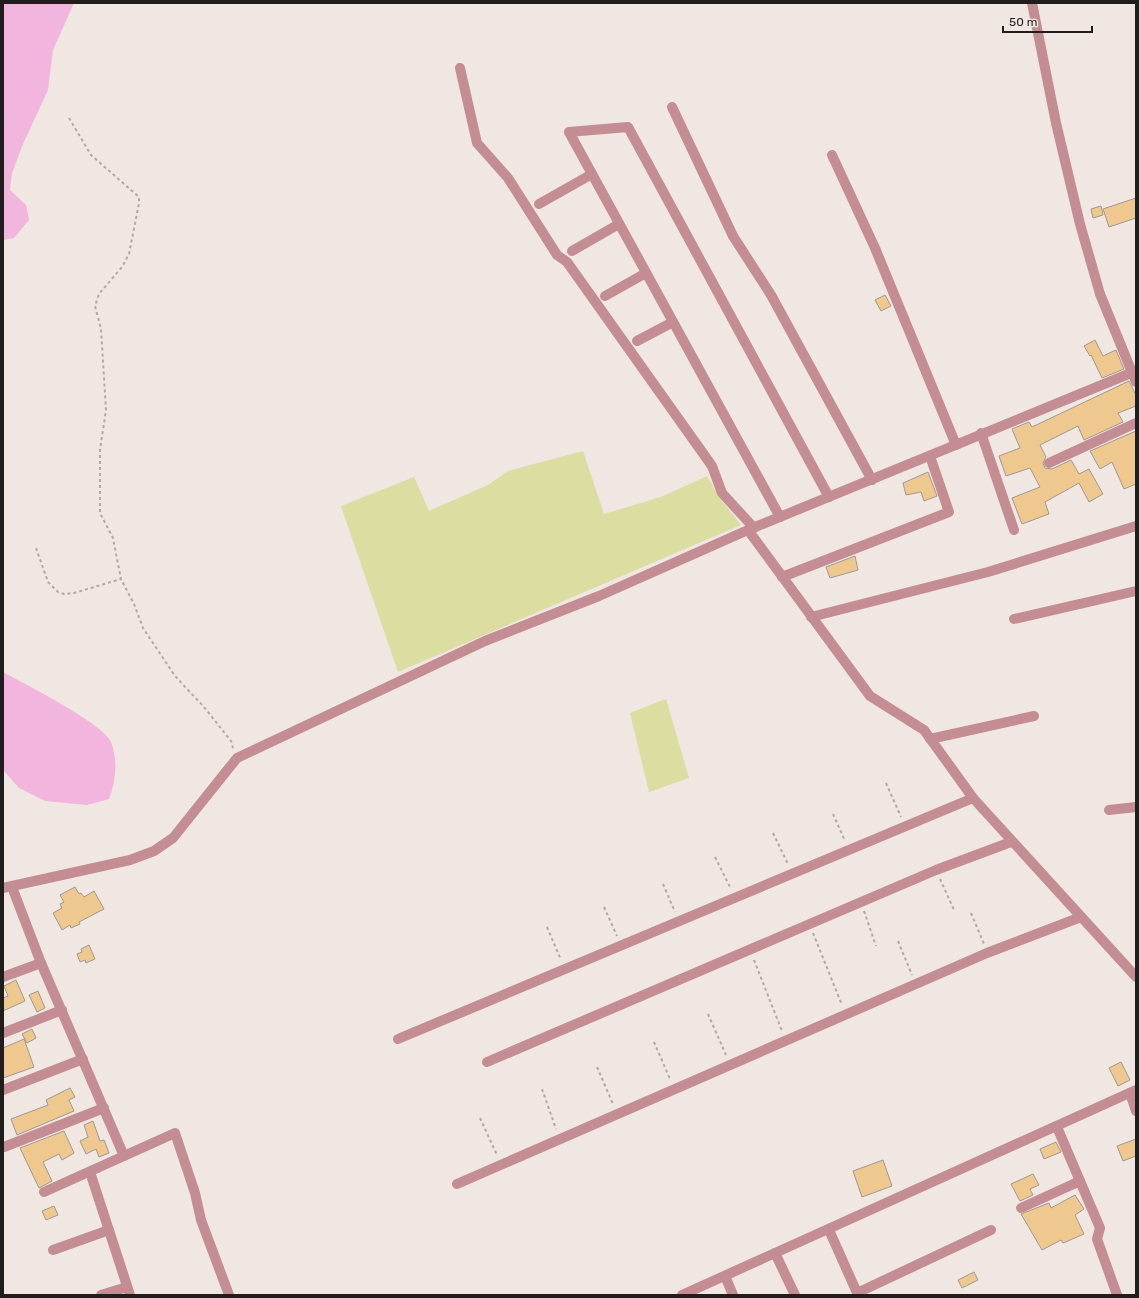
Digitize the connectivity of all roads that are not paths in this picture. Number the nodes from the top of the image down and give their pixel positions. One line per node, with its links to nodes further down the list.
1 (1032, 3): 13 (street)
2 (460, 68): 24 (street)
3 (672, 107): 20 (street)
4 (832, 155): 17 (street)
5 (592, 174): 6 (street); 7 (street); 21 (street)
6 (539, 204)
7 (619, 224): 8 (street); 9 (street)
8 (572, 251)
9 (646, 273): 10 (street); 11 (street)
10 (605, 296)
11 (673, 322): 12 (street); 22 (street)
12 (637, 341)
13 (1132, 362): 14 (street)
14 (1134, 378): 16 (street)
15 (1136, 423): 19 (street)
16 (982, 433): 17 (street); 25 (street)
17 (956, 445): 18 (street)
18 (930, 456): 20 (street); 26 (street)
19 (1049, 463)
20 (872, 480): 21 (street)
21 (829, 497): 22 (street)
22 (780, 517): 24 (street)
23 (1136, 526): 28 (street)
24 (751, 529): 26 (street); 36 (street)
25 (1014, 530)
26 (782, 577): 28 (street)
27 (1136, 591): 29 (street)
28 (812, 617): 31 (street)
29 (1014, 618)
30 (1034, 716): 31 (street)
31 (930, 739): 32 (street)
32 (973, 798): 35 (street); 43 (street)
33 (1136, 807): 34 (street)
34 (1110, 810)
35 (1011, 842): 37 (street); 45 (street)
36 (7, 887): 38 (street)
37 (1081, 917): 40 (street); 55 (street)
38 (41, 963): 39 (street); 41 (street)
39 (3, 977)
40 (1136, 978)
41 (62, 1010): 42 (street); 44 (street)
42 (3, 1033)
43 (398, 1038)
44 (84, 1059): 46 (street); 48 (street)
45 (486, 1062)
46 (3, 1090)
47 (1133, 1092): 49 (street); 50 (street)
48 (104, 1108): 51 (street); 52 (street)
49 (1136, 1111)
50 (1057, 1127): 54 (street); 59 (street)
51 (4, 1147)
52 (124, 1156): 53 (street); 67 (street)
53 (90, 1172): 56 (street); 58 (street)
54 (1080, 1181): 57 (street); 71 (street)
55 (457, 1184)
56 (44, 1192)
57 (1021, 1208)
58 (109, 1230): 61 (street); 64 (street)
59 (829, 1230): 62 (street); 65 (street)
60 (992, 1230): 65 (street)
61 (53, 1250)
62 (775, 1253): 63 (street); 70 (street)
63 (725, 1276): 68 (street); 69 (street)
64 (129, 1291): 66 (street)
65 (858, 1294)
66 (101, 1295)
67 (228, 1295)
68 (682, 1295)
69 (733, 1295)
70 (794, 1295)
71 (1116, 1295)

